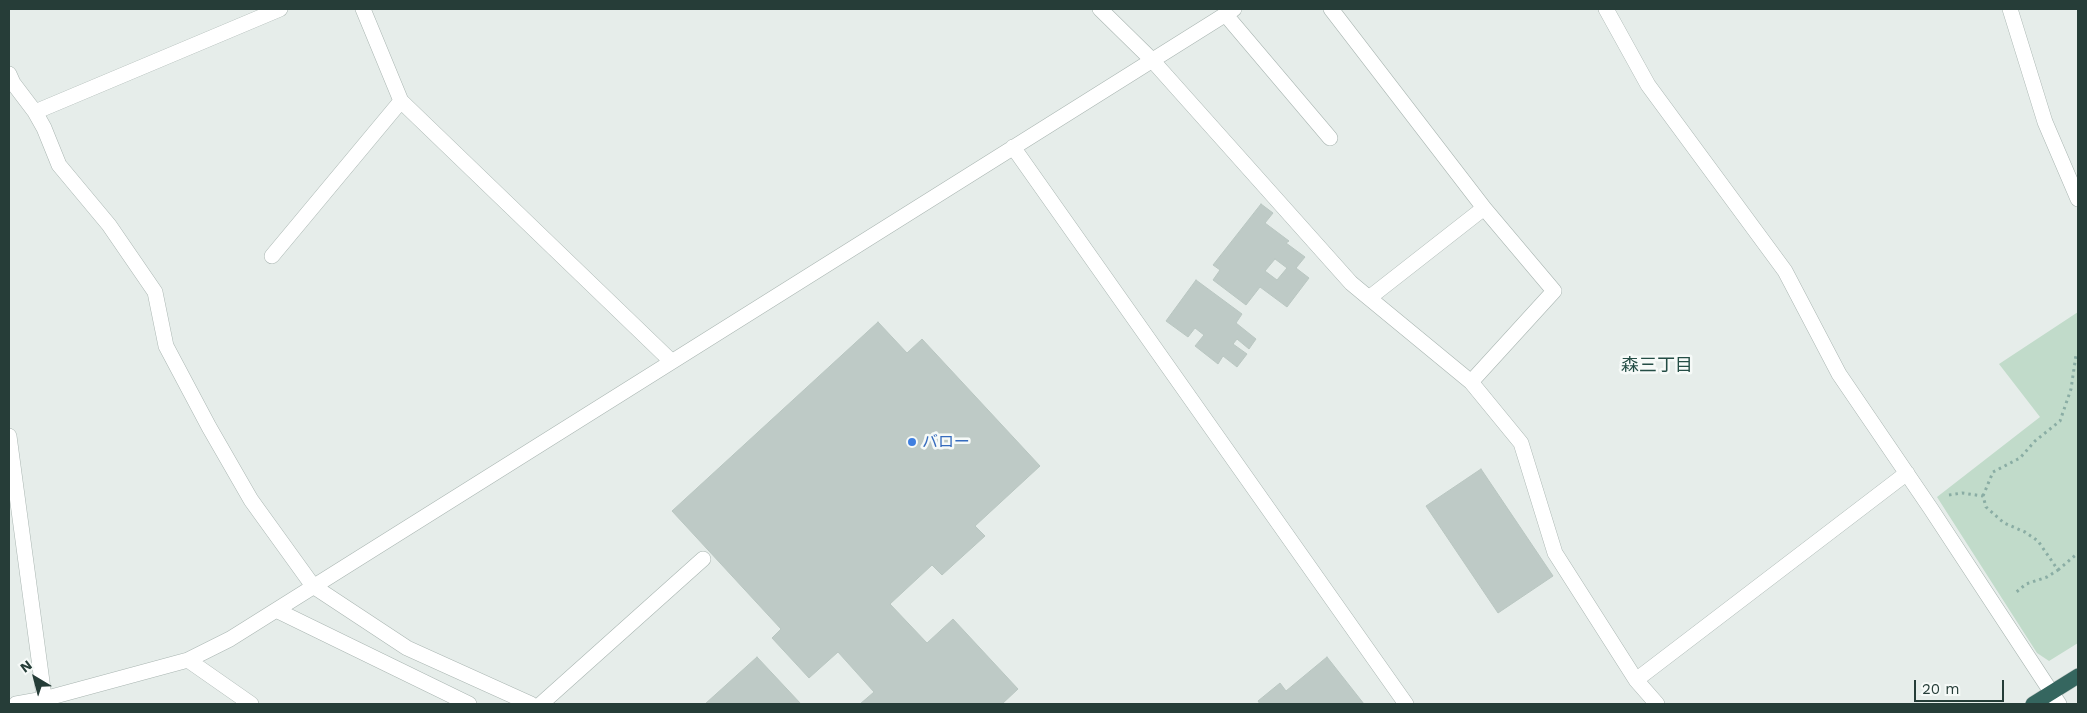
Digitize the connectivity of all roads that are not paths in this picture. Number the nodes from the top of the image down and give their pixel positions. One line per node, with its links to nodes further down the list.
1 (280, 9): 11 (street)
2 (362, 9): 10 (street)
3 (1100, 9): 8 (street)
4 (1331, 9): 15 (street)
5 (1606, 9): 21 (street)
6 (2010, 9): 14 (street)
7 (1229, 11): 8 (street); 12 (street)
8 (1152, 60): 13 (street); 17 (street)
9 (9, 74): 11 (street)
10 (401, 100): 16 (street); 18 (street)
11 (36, 112): 24 (street)
12 (1330, 138)
13 (1013, 147): 18 (street); 36 (street)
14 (2078, 199)
15 (1484, 208): 17 (street); 19 (street)
16 (272, 256)
17 (1369, 298): 19 (street)
18 (671, 361): 24 (street)
19 (1471, 382): 28 (street)
20 (9, 436): 22 (street)
21 (1907, 473): 28 (street); 29 (street)
22 (14, 521): 30 (street)
23 (703, 559): 35 (street)
24 (313, 586): 25 (street); 34 (street)
25 (276, 610): 26 (street); 33 (street)
26 (188, 660): 30 (street); 32 (street)
27 (2078, 676): 29 (highway)
28 (1636, 680): 37 (street)
29 (2056, 698): 38 (highway)
30 (44, 701): 31 (street)
31 (16, 704)
32 (251, 704)
33 (469, 704)
34 (532, 704)
35 (541, 704)
36 (1406, 704)
37 (1657, 704)
38 (2033, 704)

